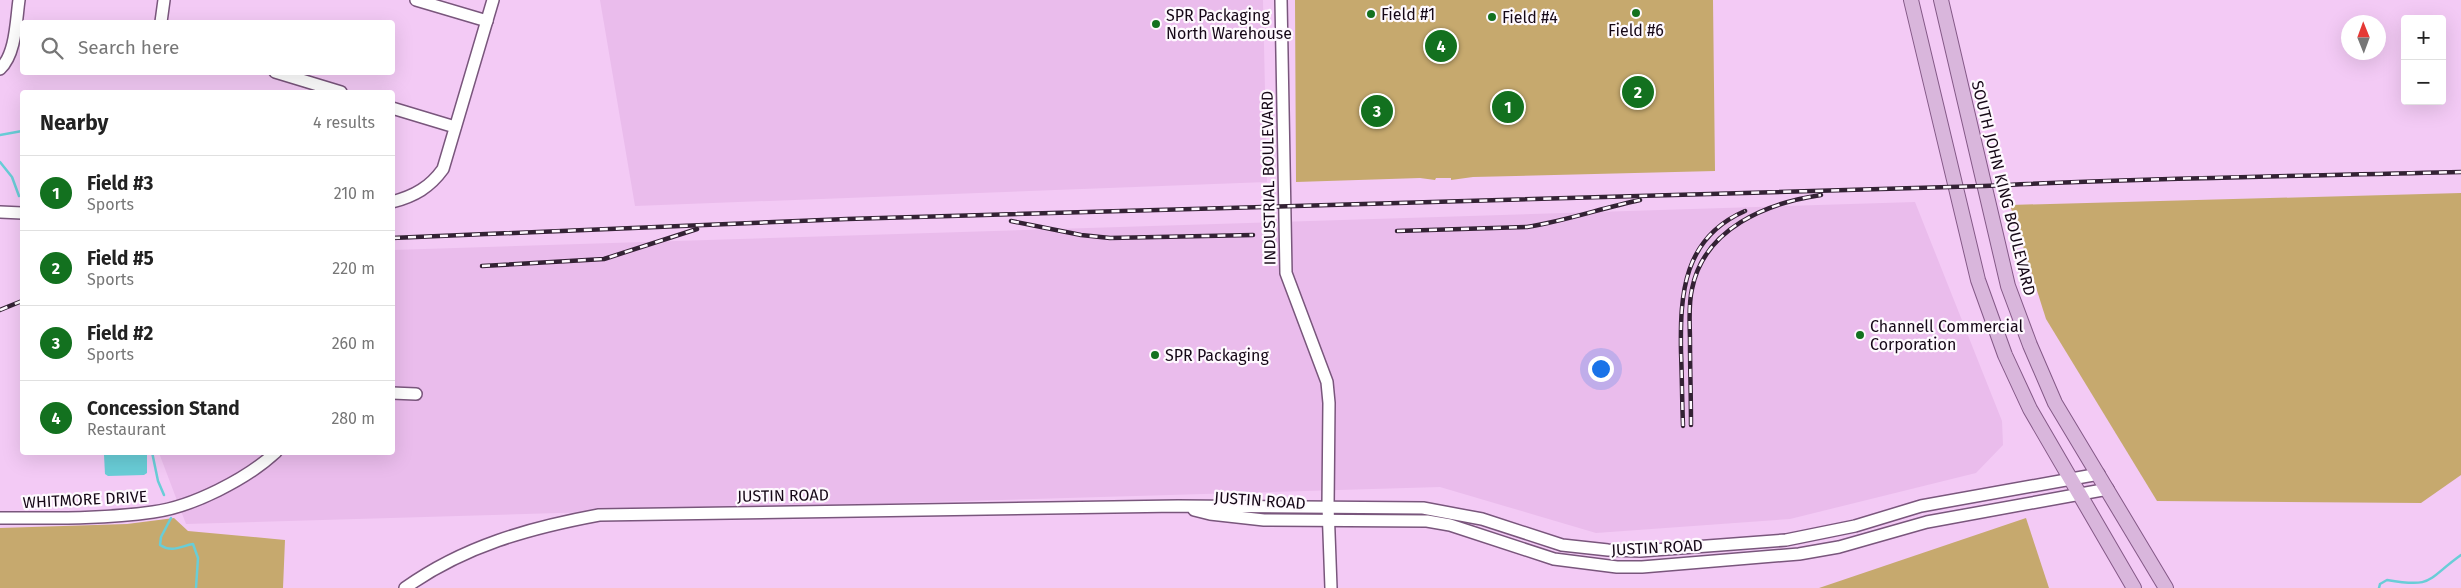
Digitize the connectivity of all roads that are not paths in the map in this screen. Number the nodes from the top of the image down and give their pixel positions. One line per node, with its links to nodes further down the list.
1 (20, 0): 10 (street)
2 (164, 0): 8 (street)
3 (416, 0): 9 (street)
4 (493, 0): 9 (street)
5 (1281, 0): 26 (street, INDUSTRIAL BOULEVARD)
6 (1912, 0): 22 (main road)
7 (1941, 0): 21 (main road, SOUTH JOHN KING BOULEVARD)
8 (161, 20)
9 (486, 21): 14 (street)
10 (0, 69)
11 (285, 75): 12 (street)
12 (334, 90)
13 (395, 109): 14 (street)
14 (455, 127): 15 (street)
15 (395, 201)
16 (0, 212): 17 (street)
17 (20, 213)
18 (395, 393): 19 (street)
19 (416, 394)
20 (273, 455): 27 (street, WHITMORE DRIVE)
21 (2099, 474): 22 (street, JUSTIN ROAD); 23 (main road, SOUTH JOHN KING BOULEVARD)
22 (2071, 479): 24 (main road); 28 (street, JUSTIN ROAD)
23 (2108, 488): 24 (street, JUSTIN ROAD); 34 (main road, SOUTH JOHN KING BOULEVARD)
24 (2079, 494): 30 (street, JUSTIN ROAD); 33 (main road)
25 (1178, 506): 26 (street, JUSTIN ROAD); 29 (street, JUSTIN ROAD); 31 (street, JUSTIN ROAD)
26 (1328, 506): 28 (street, JUSTIN ROAD); 29 (street, INDUSTRIAL BOULEVARD)
27 (0, 518)
28 (1482, 519): 30 (street)
29 (1329, 520): 30 (street, JUSTIN ROAD); 32 (street, INDUSTRIAL BOULEVARD)
30 (1477, 534)
31 (405, 588)
32 (1331, 588)
33 (2134, 588)
34 (2166, 588)

